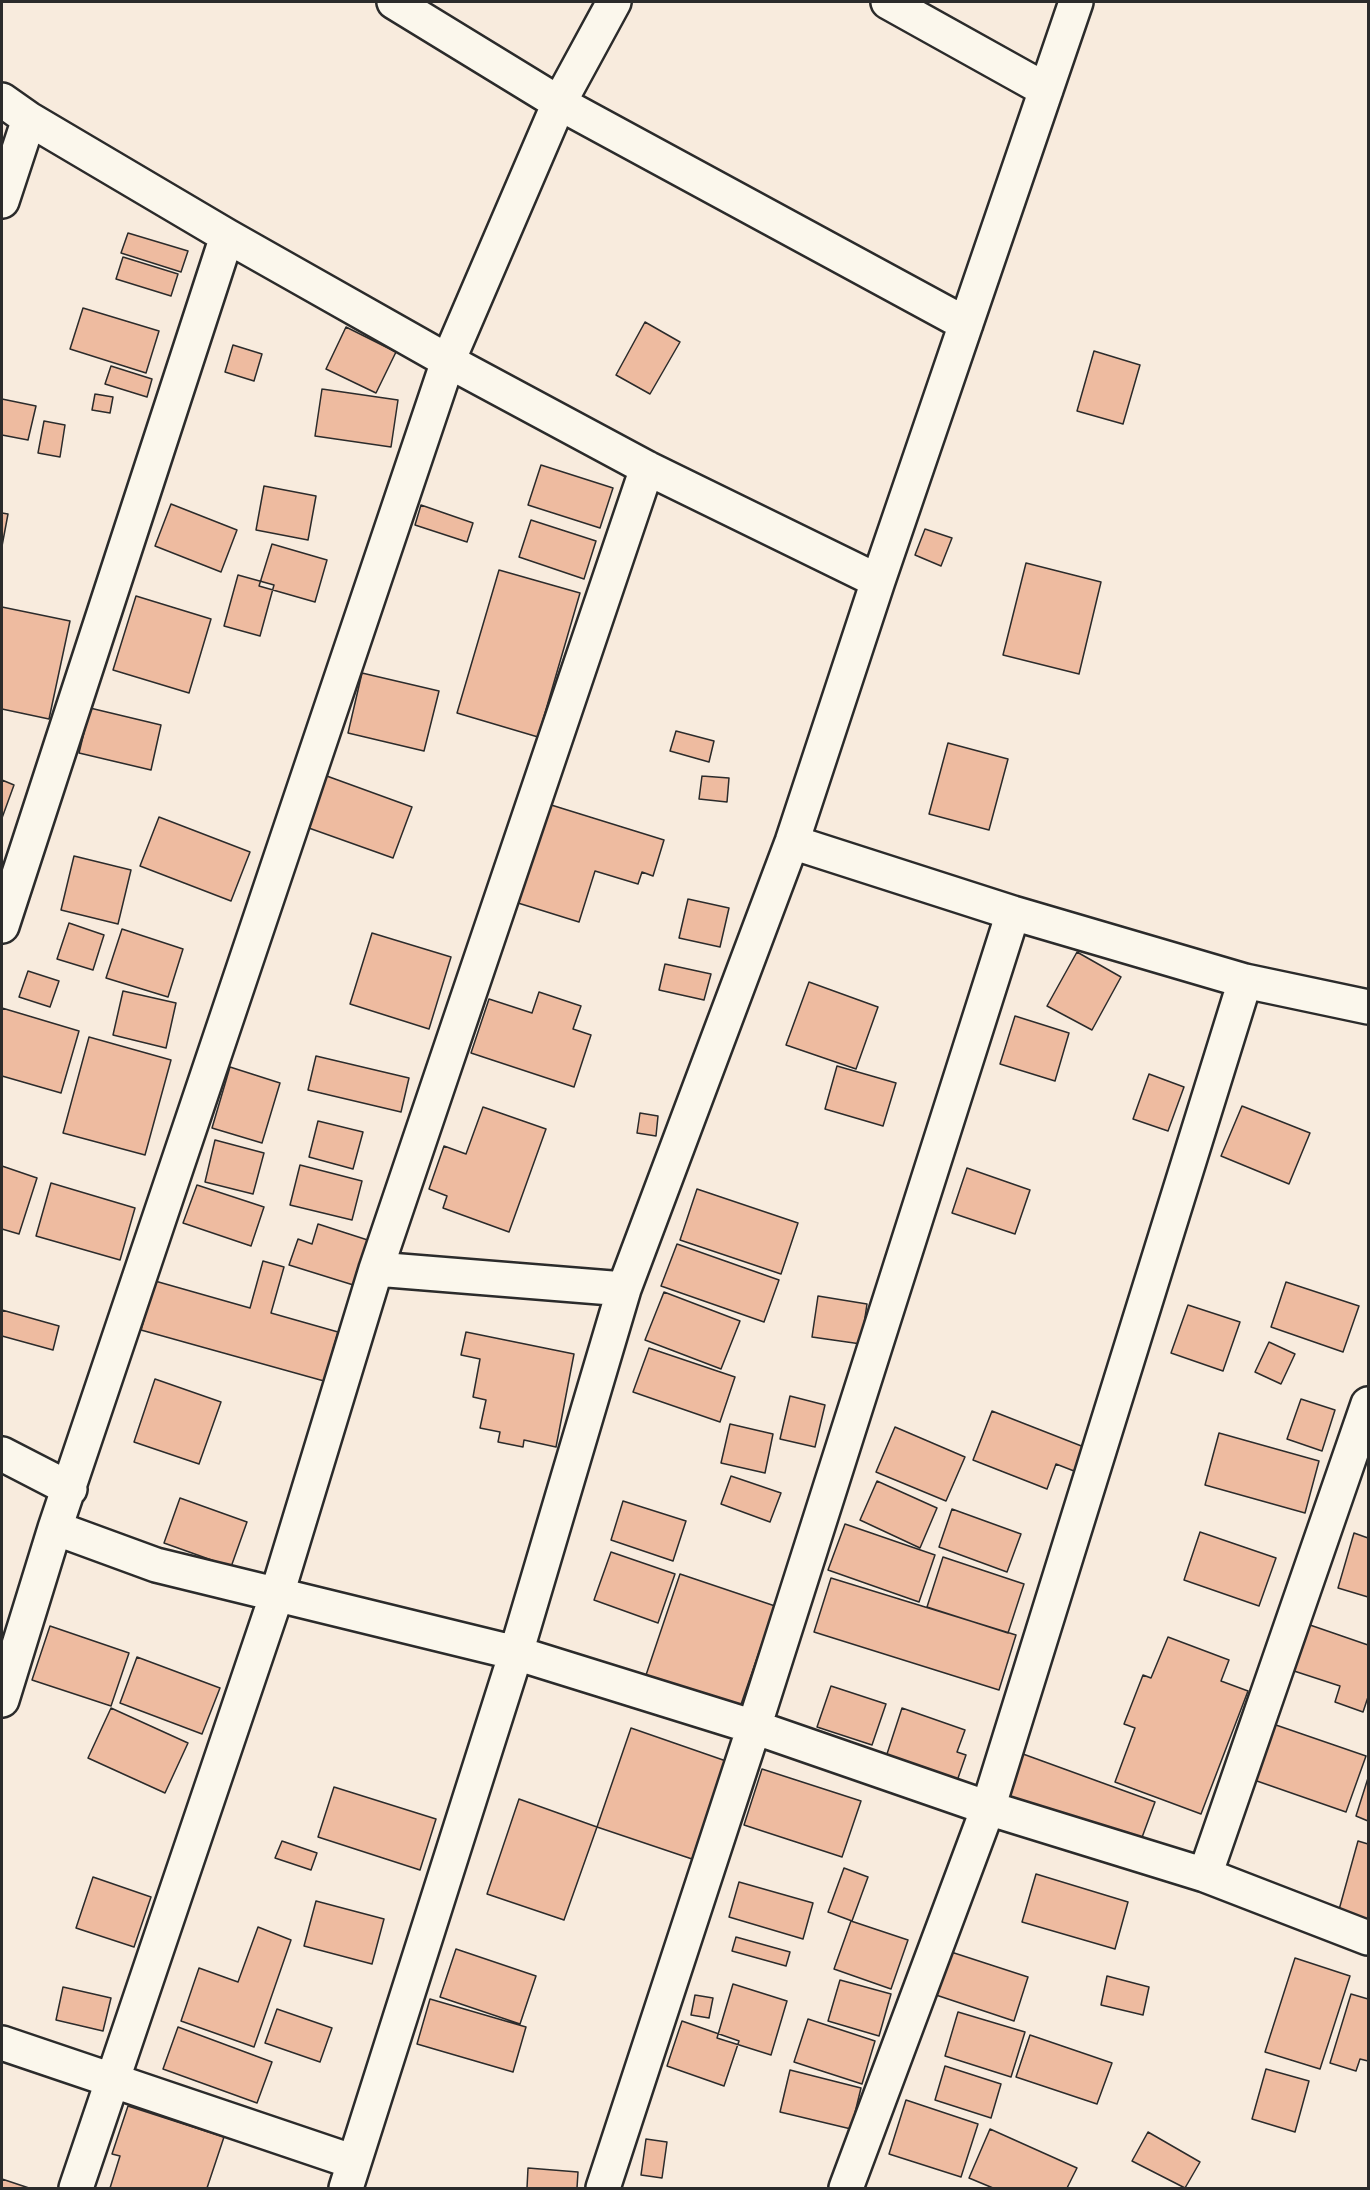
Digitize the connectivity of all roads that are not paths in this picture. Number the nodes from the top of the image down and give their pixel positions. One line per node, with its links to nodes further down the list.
1 (394, 2): 7 (street)
2 (614, 2): 7 (street)
3 (888, 2): 5 (street)
4 (1076, 2): 5 (street)
5 (1046, 90): 11 (street)
6 (2, 100): 8 (street)
7 (559, 103): 11 (street); 12 (street)
8 (29, 119): 9 (street); 10 (street)
9 (2, 201)
10 (226, 236): 12 (street); 17 (street)
11 (966, 324): 14 (street)
12 (448, 361): 13 (street); 24 (street)
13 (647, 468): 14 (street); 20 (street)
14 (878, 582): 15 (street)
15 (792, 842): 16 (street); 21 (street)
16 (1013, 913): 18 (street); 29 (street)
17 (2, 926)
18 (1245, 981): 19 (street); 30 (street)
19 (1368, 1007)
20 (376, 1269): 21 (street); 26 (street)
21 (624, 1289): 27 (street)
22 (1368, 1404): 31 (street)
23 (2, 1455): 24 (street)
24 (70, 1489): 25 (street)
25 (55, 1528): 26 (street); 28 (street)
26 (277, 1594): 27 (street); 34 (street)
27 (516, 1653): 29 (street); 35 (street)
28 (2, 1700)
29 (754, 1727): 30 (street); 37 (street)
30 (988, 1808): 31 (street); 38 (street)
31 (1205, 1875): 32 (street)
32 (1368, 1938)
33 (2, 2043): 34 (street)
34 (111, 2082): 35 (street); 36 (street)
35 (350, 2175)
36 (76, 2188)
37 (603, 2188)
38 (846, 2188)

